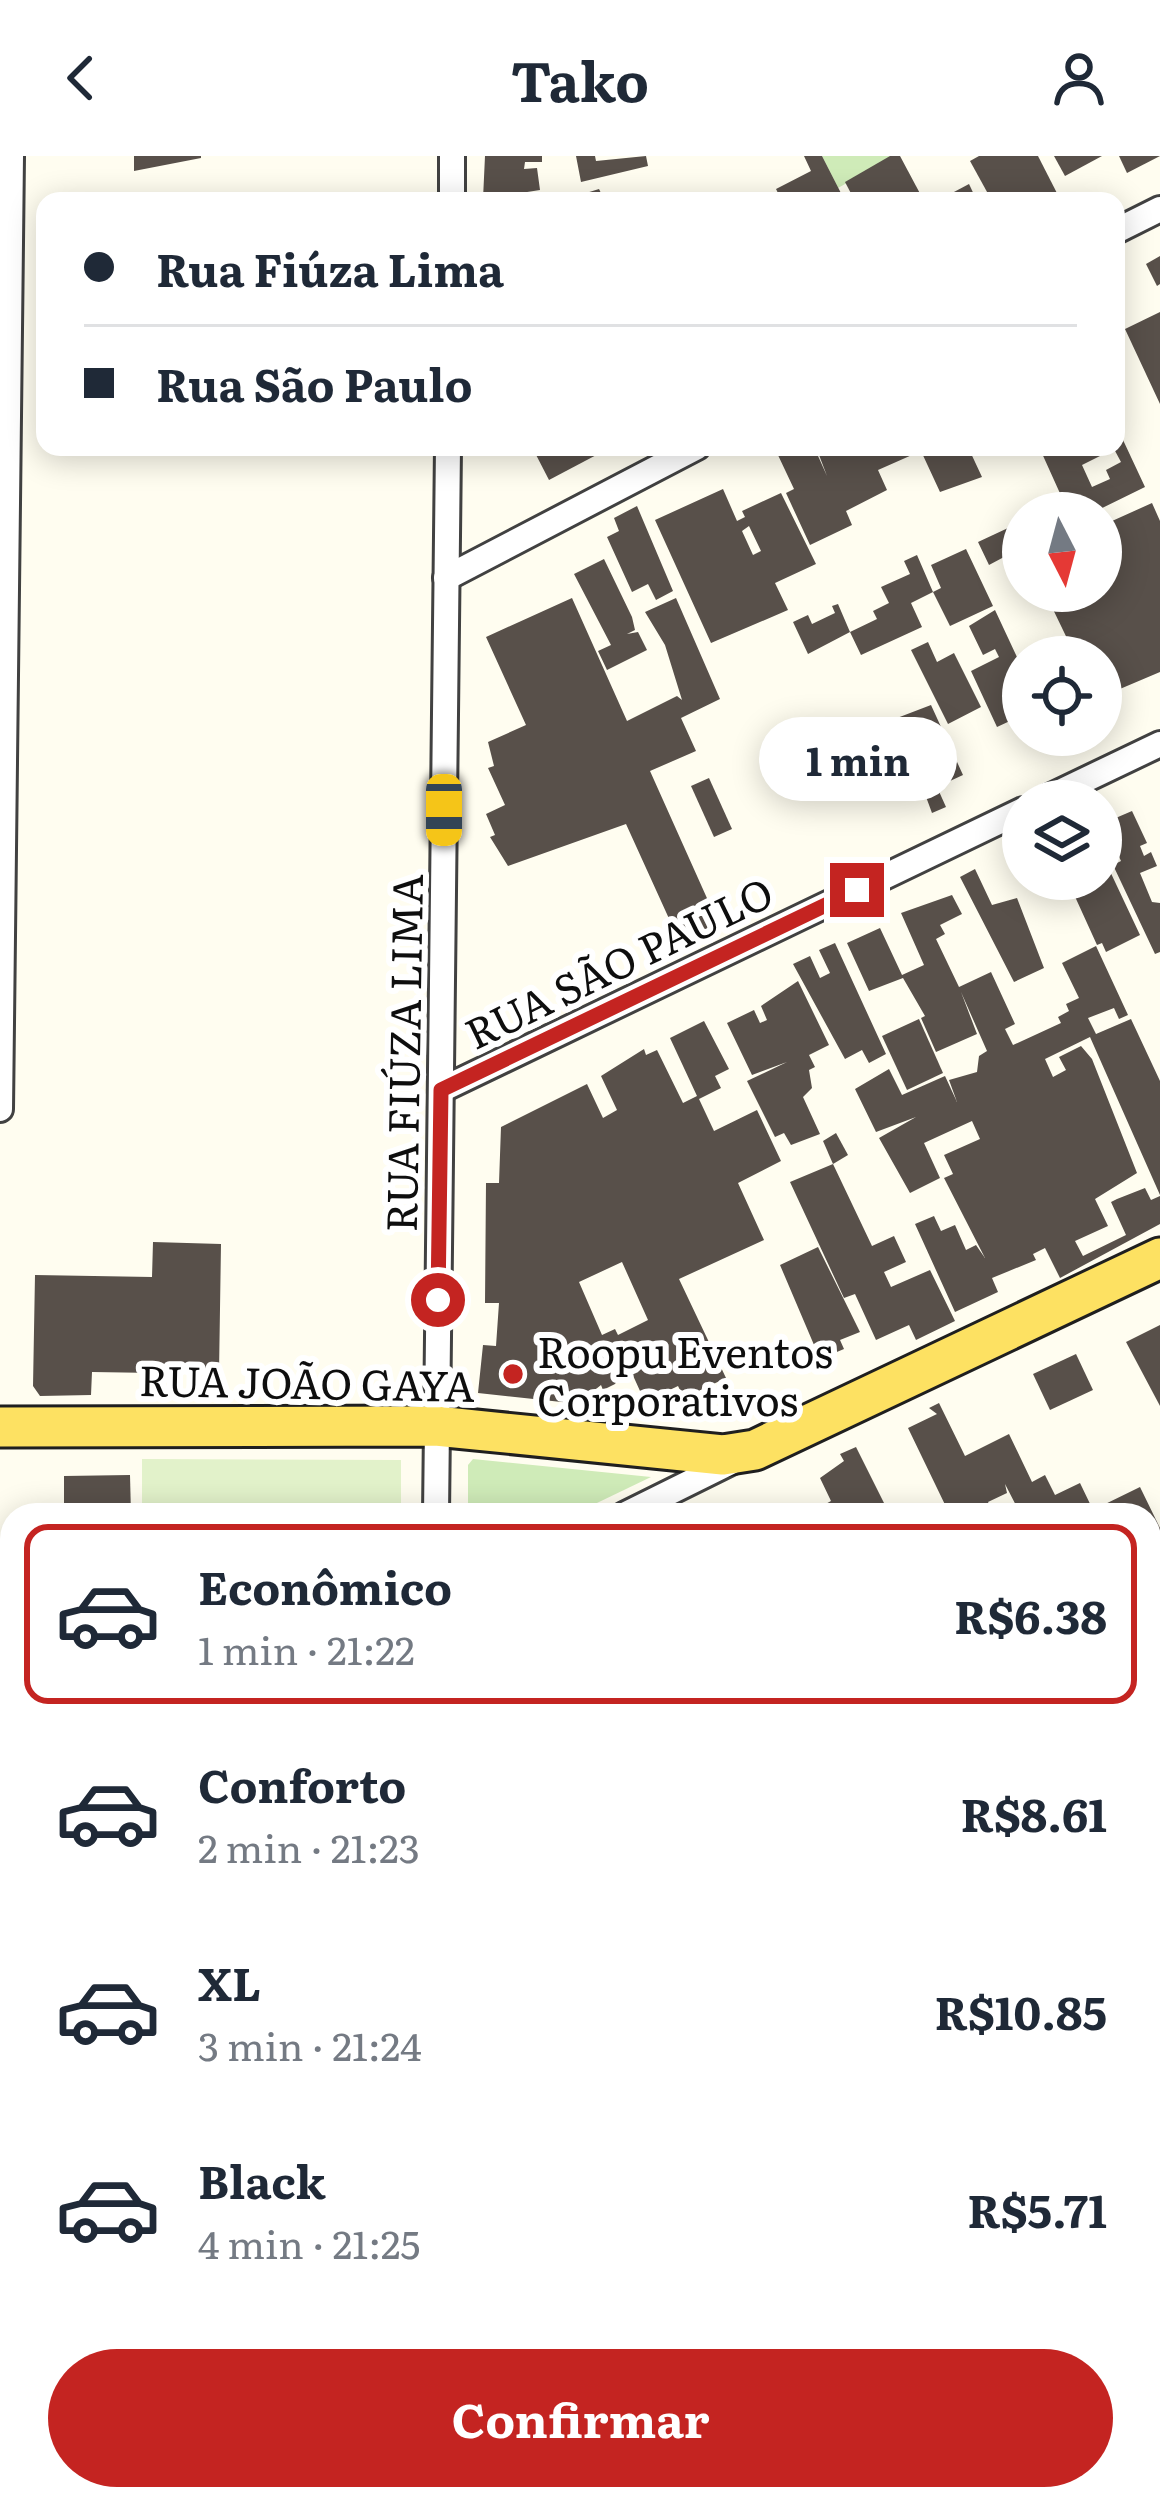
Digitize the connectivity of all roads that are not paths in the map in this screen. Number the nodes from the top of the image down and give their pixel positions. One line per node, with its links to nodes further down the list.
1 (11, 156): 13 (street)
2 (452, 156): 3 (street)
3 (452, 192)
4 (1160, 209): 5 (street)
5 (1125, 226)
6 (448, 456): 8 (street, RUA FIÚZA LIMA)
7 (681, 456): 8 (street)
8 (446, 578): 12 (street, RUA FIÚZA LIMA)
9 (1160, 744): 10 (street)
10 (1085, 780)
11 (1002, 820): 12 (street, RUA SÃO PAULO)
12 (441, 1090): 15 (street, RUA FIÚZA LIMA)
13 (0, 1109)
14 (1160, 1258): 17 (main road)
15 (436, 1426): 16 (main road, RUA JOÃO GAYA); 17 (main road, RUA JOÃO GAYA); 18 (street, RUA FIÚZA LIMA)
16 (0, 1427)
17 (755, 1450): 19 (street)
18 (436, 1503)
19 (648, 1503)

